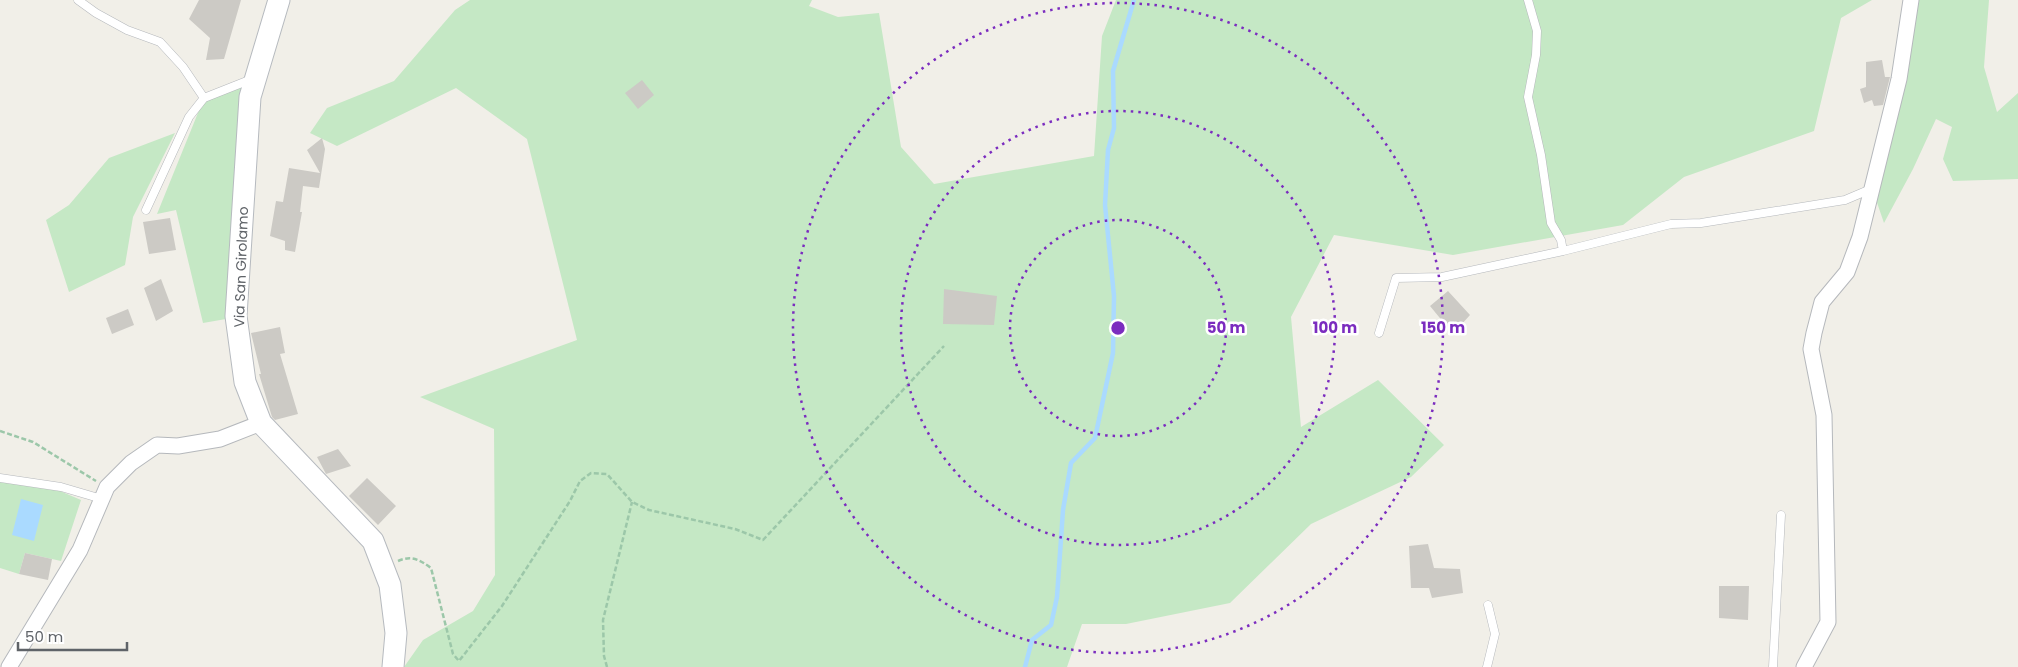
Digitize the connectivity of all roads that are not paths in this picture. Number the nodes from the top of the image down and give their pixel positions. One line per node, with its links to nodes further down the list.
1 (78, 0): 6 (lane)
2 (279, 0): 5 (street, Via San Girolamo)
3 (1528, 0): 9 (lane)
4 (1911, 0): 7 (street)
5 (256, 78): 6 (lane); 11 (street, Via San Girolamo)
6 (204, 98): 8 (lane)
7 (1872, 188): 9 (lane); 20 (street)
8 (146, 210)
9 (1563, 251): 10 (lane)
10 (1379, 333)
11 (262, 423): 13 (street); 17 (street, Via San Girolamo)
12 (0, 478): 13 (lane)
13 (104, 493): 16 (street)
14 (1781, 514): 19 (lane)
15 (1488, 605): 18 (lane)
16 (8, 667)
17 (393, 667)
18 (1487, 667)
19 (1773, 667)
20 (1804, 667)

